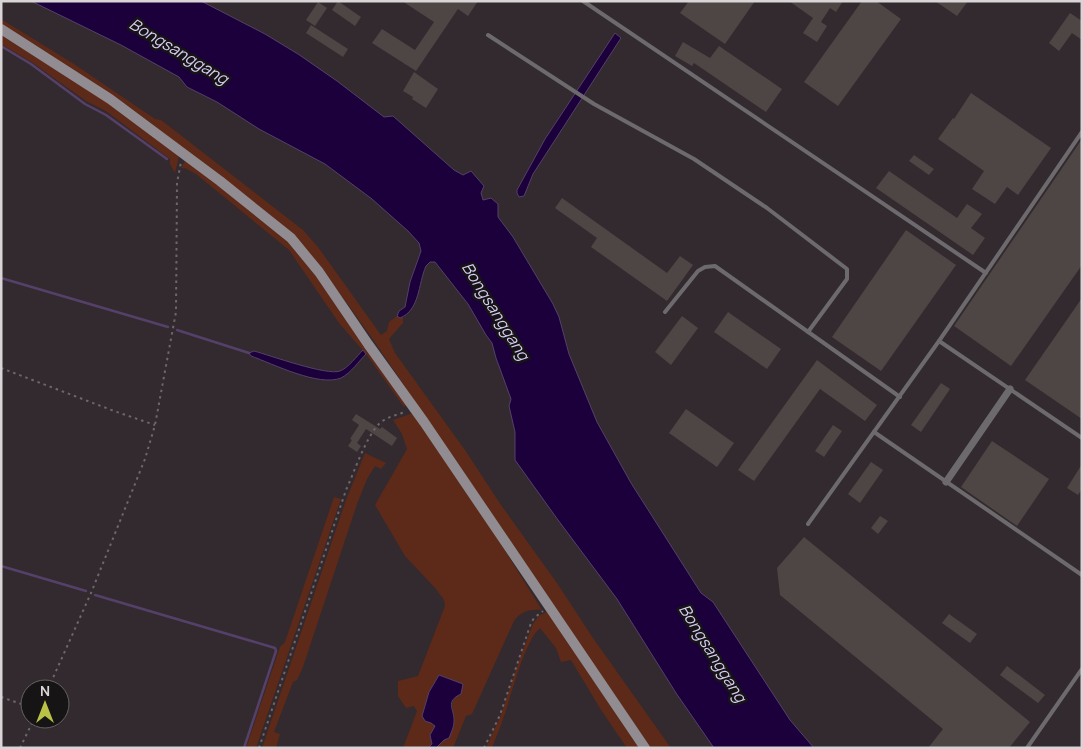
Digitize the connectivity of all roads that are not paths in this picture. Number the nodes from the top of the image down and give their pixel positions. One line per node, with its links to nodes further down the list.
1 (583, 1): 5 (lane)
2 (1, 30): 17 (main road)
3 (488, 35): 7 (lane)
4 (1082, 132): 5 (lane)
5 (986, 273): 8 (lane)
6 (665, 312): 7 (lane)
7 (808, 332): 10 (lane)
8 (939, 341): 9 (lane); 10 (lane)
9 (1010, 389): 12 (lane); 13 (street)
10 (900, 397): 11 (lane)
11 (874, 432): 13 (lane); 14 (lane)
12 (1082, 438)
13 (946, 482): 15 (lane)
14 (808, 524)
15 (1082, 575)
16 (1082, 669): 18 (lane)
17 (645, 748)
18 (1027, 748)

